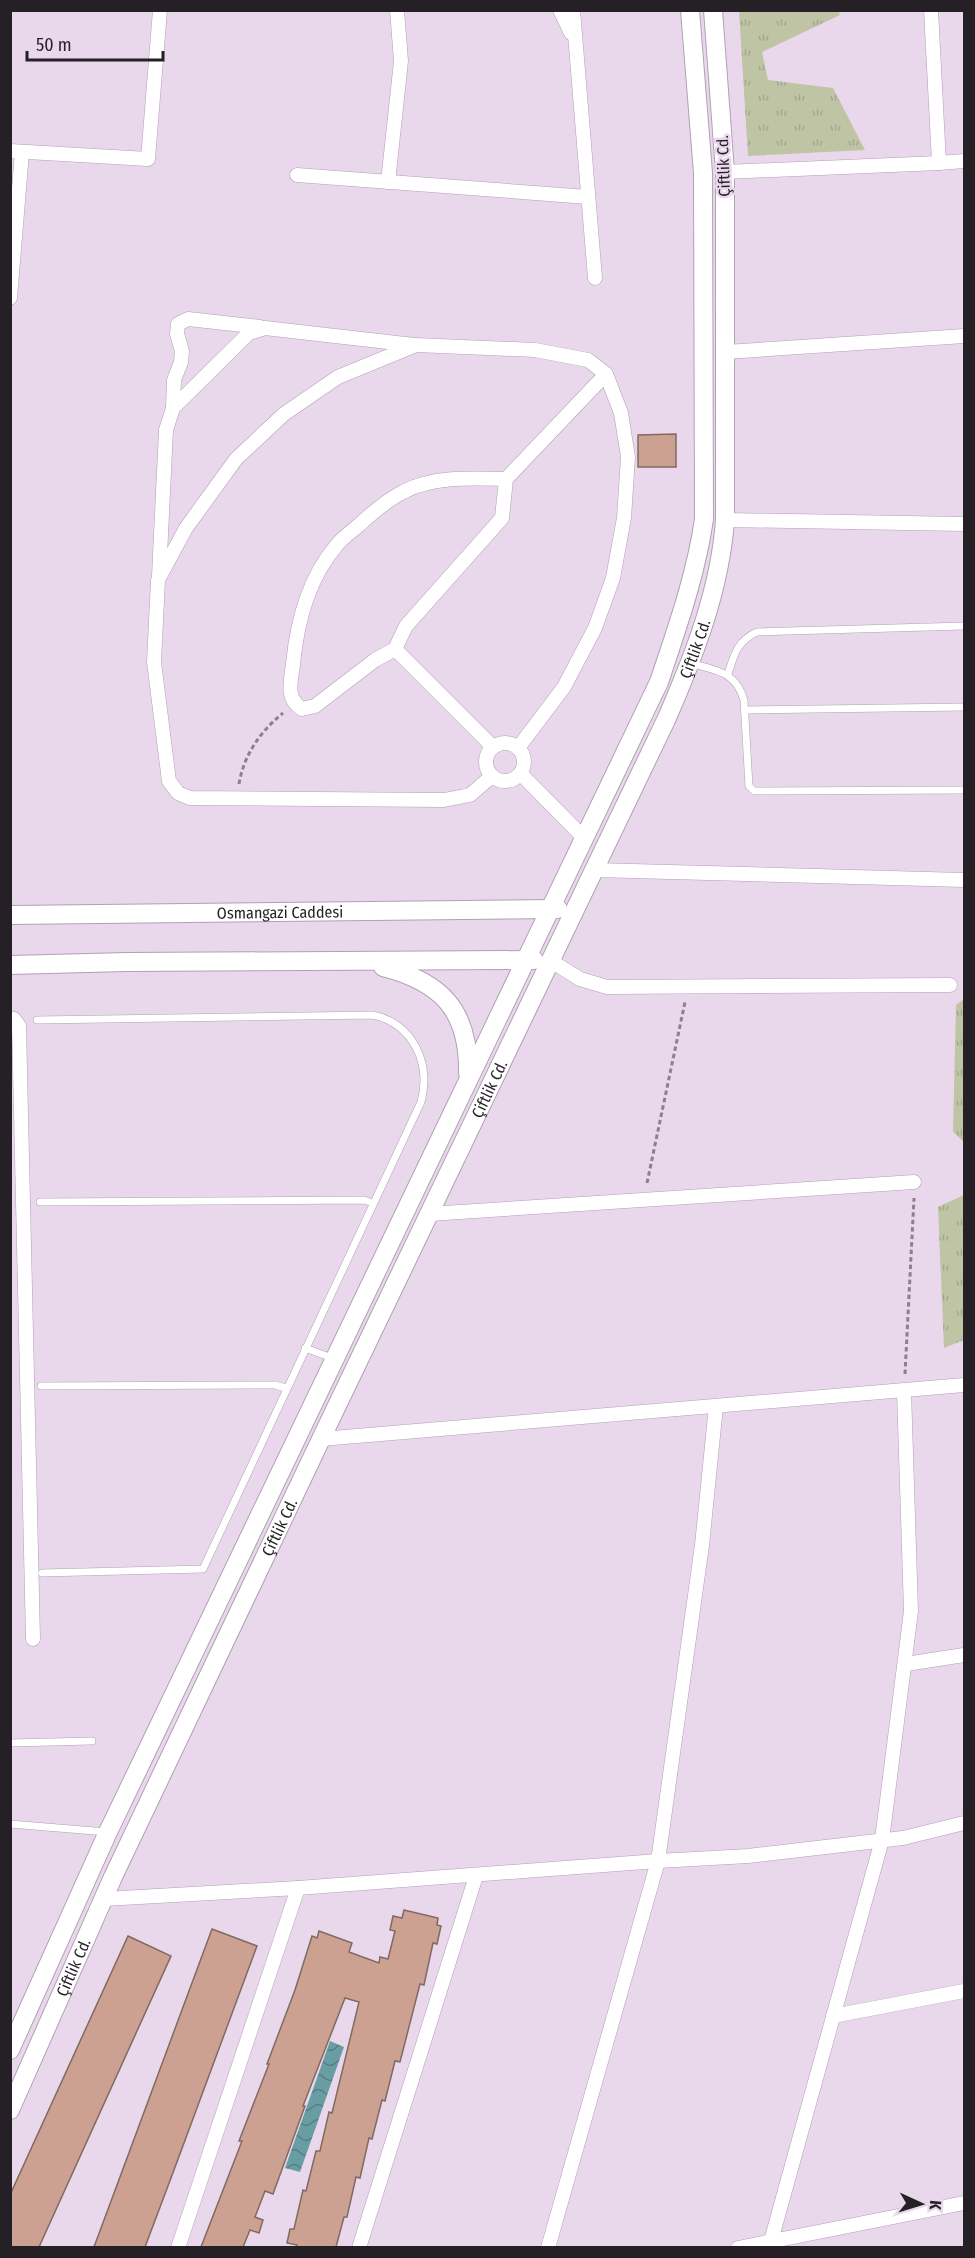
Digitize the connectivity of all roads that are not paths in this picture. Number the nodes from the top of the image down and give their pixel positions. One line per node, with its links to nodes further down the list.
1 (160, 10): 9 (street)
2 (397, 10): 14 (street)
3 (560, 10): 8 (street)
4 (573, 10): 8 (street)
5 (690, 10): 40 (street, Çiftlik Cd.)
6 (713, 10): 12 (street, Çiftlik Cd.)
7 (931, 10): 11 (street)
8 (576, 45): 15 (street)
9 (16, 151): 16 (street)
10 (964, 161): 11 (street)
11 (939, 163): 12 (street)
12 (724, 172): 22 (street, Çiftlik Cd.)
13 (297, 175): 14 (street)
14 (388, 182): 15 (street)
15 (588, 197): 17 (street)
16 (14, 202): 18 (street)
17 (595, 278)
18 (10, 298)
19 (265, 328): 21 (street); 24 (street); 24 (street)
20 (964, 336): 22 (street)
21 (416, 345): 23 (street); 28 (street)
22 (726, 352): 26 (street, Çiftlik Cd.)
23 (606, 374): 25 (street); 36 (street)
24 (173, 408): 28 (street)
25 (506, 479): 30 (street); 30 (street)
26 (725, 520): 27 (street); 31 (street, Çiftlik Cd.)
27 (964, 524)
28 (158, 580): 38 (street)
29 (964, 626): 32 (lane)
30 (395, 649): 35 (street)
31 (690, 663): 32 (lane); 41 (street, Çiftlik Cd.)
32 (728, 674): 34 (lane)
33 (964, 707): 34 (lane)
34 (745, 710): 39 (lane)
35 (493, 747): 36 (street); 38 (street)
36 (519, 748): 37 (street)
37 (521, 774): 38 (street); 40 (street)
38 (492, 776)
39 (964, 790)
40 (583, 837): 43 (street, Çiftlik Cd.)
41 (594, 870): 42 (street); 44 (street, Çiftlik Cd.)
42 (964, 880)
43 (549, 909): 44 (street, Osmangazi Caddesi); 45 (street, Osmangazi Caddesi); 46 (street, Çiftlik Cd.)
44 (576, 909): 48 (street, Çiftlik Cd.)
45 (10, 915)
46 (525, 960): 47 (street); 48 (street); 53 (street, Çiftlik Cd.)
47 (358, 961): 49 (street); 53 (street)
48 (551, 961): 50 (street); 57 (street, Çiftlik Cd.)
49 (10, 965)
50 (950, 985)
51 (10, 1019): 67 (street)
52 (37, 1020): 56 (lane)
53 (468, 1079): 59 (street, Çiftlik Cd.)
54 (915, 1182): 57 (street)
55 (40, 1202): 56 (lane)
56 (373, 1203): 58 (lane)
57 (429, 1214): 65 (street, Çiftlik Cd.)
58 (305, 1348): 59 (lane); 62 (lane)
59 (334, 1359): 74 (street, Çiftlik Cd.)
60 (964, 1384): 63 (street)
61 (41, 1386): 62 (lane)
62 (286, 1388): 66 (lane)
63 (904, 1391): 64 (street); 69 (street)
64 (716, 1406): 65 (street); 76 (street)
65 (321, 1439): 79 (street, Çiftlik Cd.)
66 (42, 1573)
67 (33, 1639)
68 (964, 1655): 69 (street)
69 (906, 1664): 75 (street)
70 (92, 1741): 71 (lane)
71 (10, 1743)
72 (10, 1824): 74 (lane)
73 (964, 1824): 75 (street)
74 (108, 1832): 82 (street, Çiftlik Cd.)
75 (882, 1840): 76 (street); 81 (street)
76 (658, 1861): 77 (street); 88 (street)
77 (476, 1876): 78 (street); 87 (street)
78 (298, 1888): 79 (street); 86 (street)
79 (104, 1899): 83 (street, Çiftlik Cd.)
80 (964, 1991): 81 (street)
81 (833, 2016): 85 (street)
82 (10, 2050)
83 (10, 2110)
84 (964, 2203): 85 (street)
85 (771, 2241): 89 (street)
86 (178, 2247)
87 (359, 2247)
88 (548, 2247)
89 (738, 2247)

